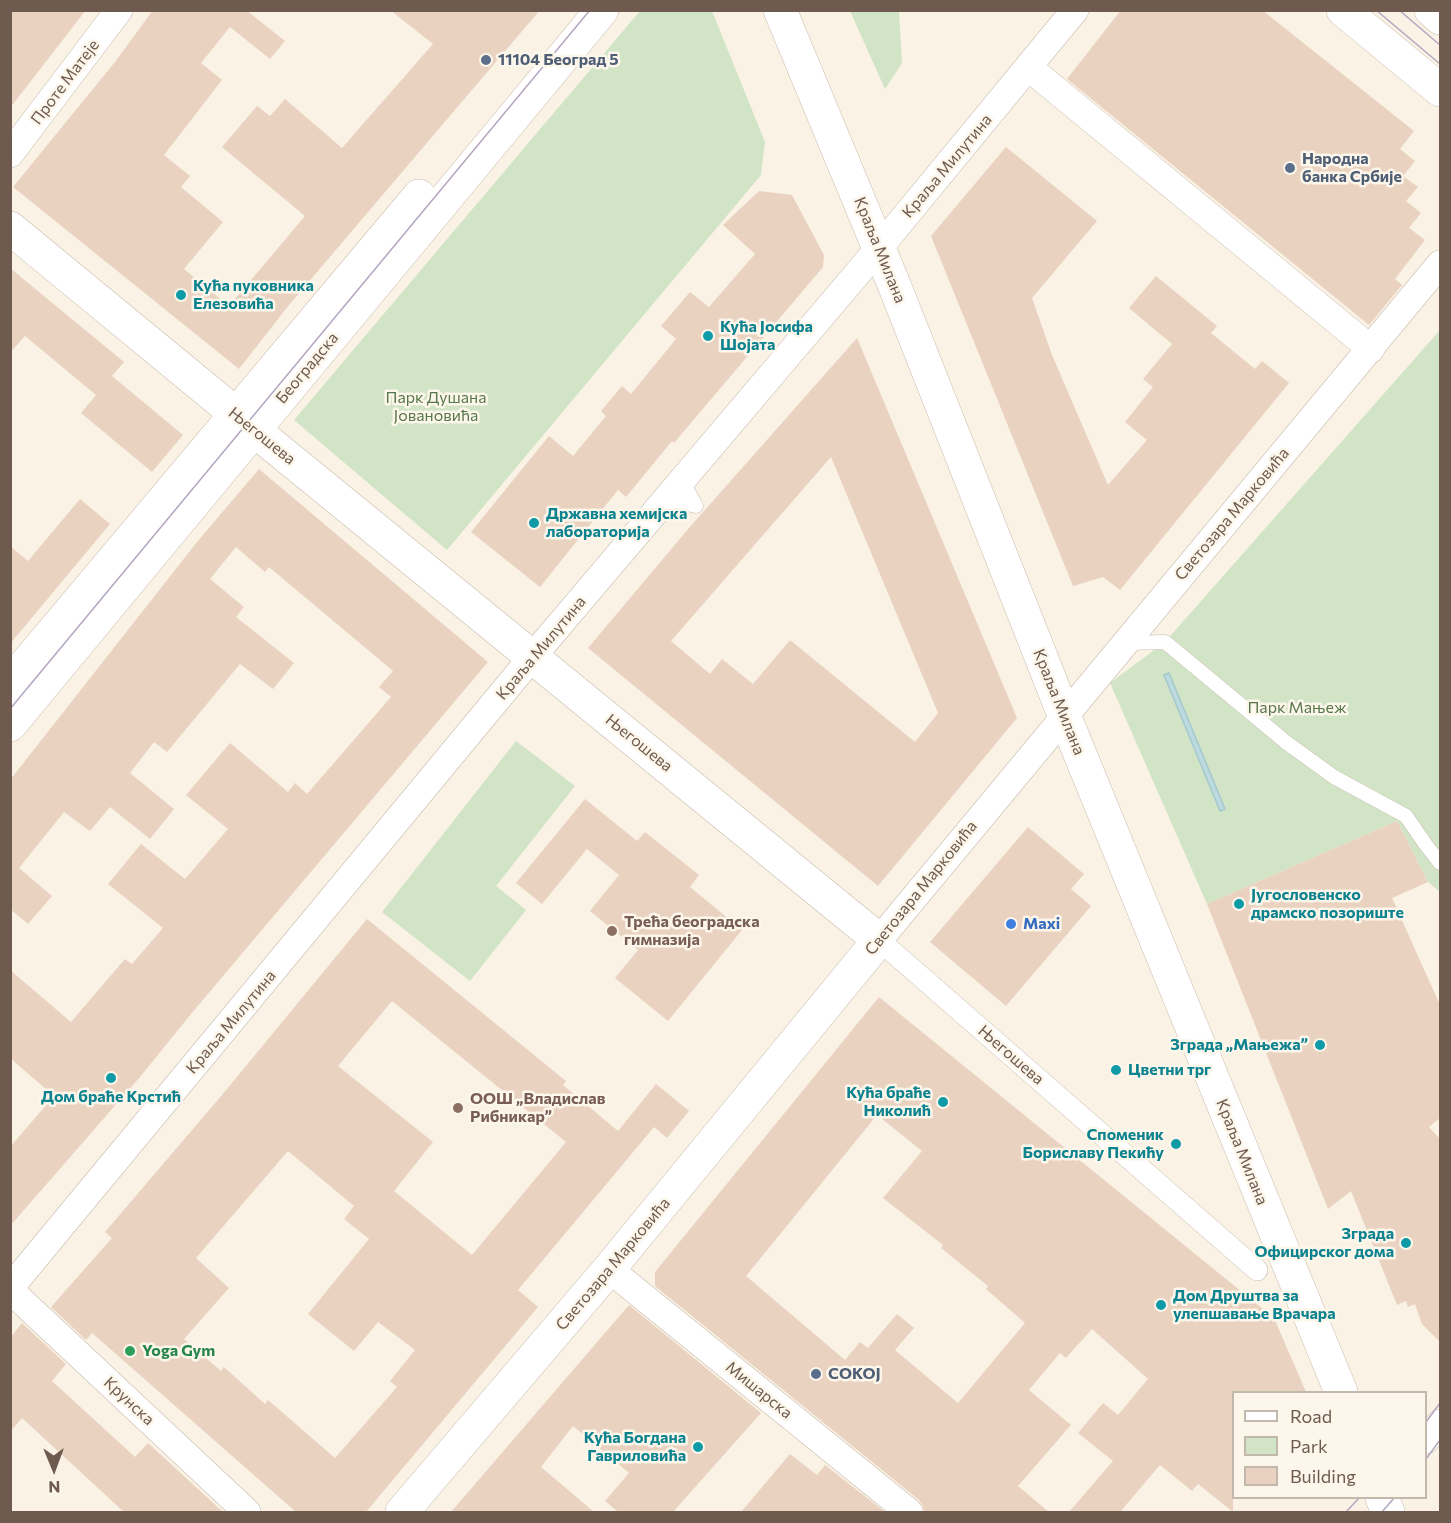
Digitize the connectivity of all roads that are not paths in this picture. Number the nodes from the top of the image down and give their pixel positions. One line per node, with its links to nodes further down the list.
1 (119, 10): 11 (street, Проте Матеје)
2 (574, 10): 16 (main road, Београдска)
3 (602, 10): 16 (main road, Београдска)
4 (780, 10): 13 (main road, Краља Милана)
5 (1075, 10): 9 (street, Краља Милутина)
6 (1342, 10): 10 (main road)
7 (1431, 10): 8 (main road)
8 (1440, 18)
9 (1028, 67): 13 (street, Краља Милутина); 15 (street)
10 (1440, 90)
11 (10, 154)
12 (10, 228): 16 (main road, Његошева)
13 (879, 248): 17 (street, Краља Милутина); 22 (main road, Краља Милана)
14 (1440, 264): 15 (street, Светозара Марковића)
15 (1371, 349): 19 (street, Светозара Марковића)
16 (245, 422): 20 (main road, Његошева); 21 (main road, Београдска); 23 (main road, Београдска)
17 (686, 475): 18 (street, Краља Милутина); 18 (lane)
18 (663, 502): 20 (street, Краља Милутина)
19 (1125, 642): 22 (street, Светозара Марковића); 24 (lane)
20 (533, 656): 25 (main road, Његошева); 28 (street, Краља Милутина)
21 (10, 683)
22 (1064, 715): 25 (street, Светозара Марковића); 29 (main road, Краља Милана)
23 (10, 725)
24 (1440, 863)
25 (879, 940): 26 (main road, Светозара Марковића); 27 (street, Његошева)
26 (609, 1269): 32 (main road, Светозара Марковића); 33 (street, Мишарска)
27 (1257, 1270)
28 (10, 1289): 31 (street, Крунска)
29 (1341, 1391)
30 (1379, 1499): 34 (street)
31 (247, 1512)
32 (402, 1512)
33 (909, 1512)
34 (1366, 1512)

